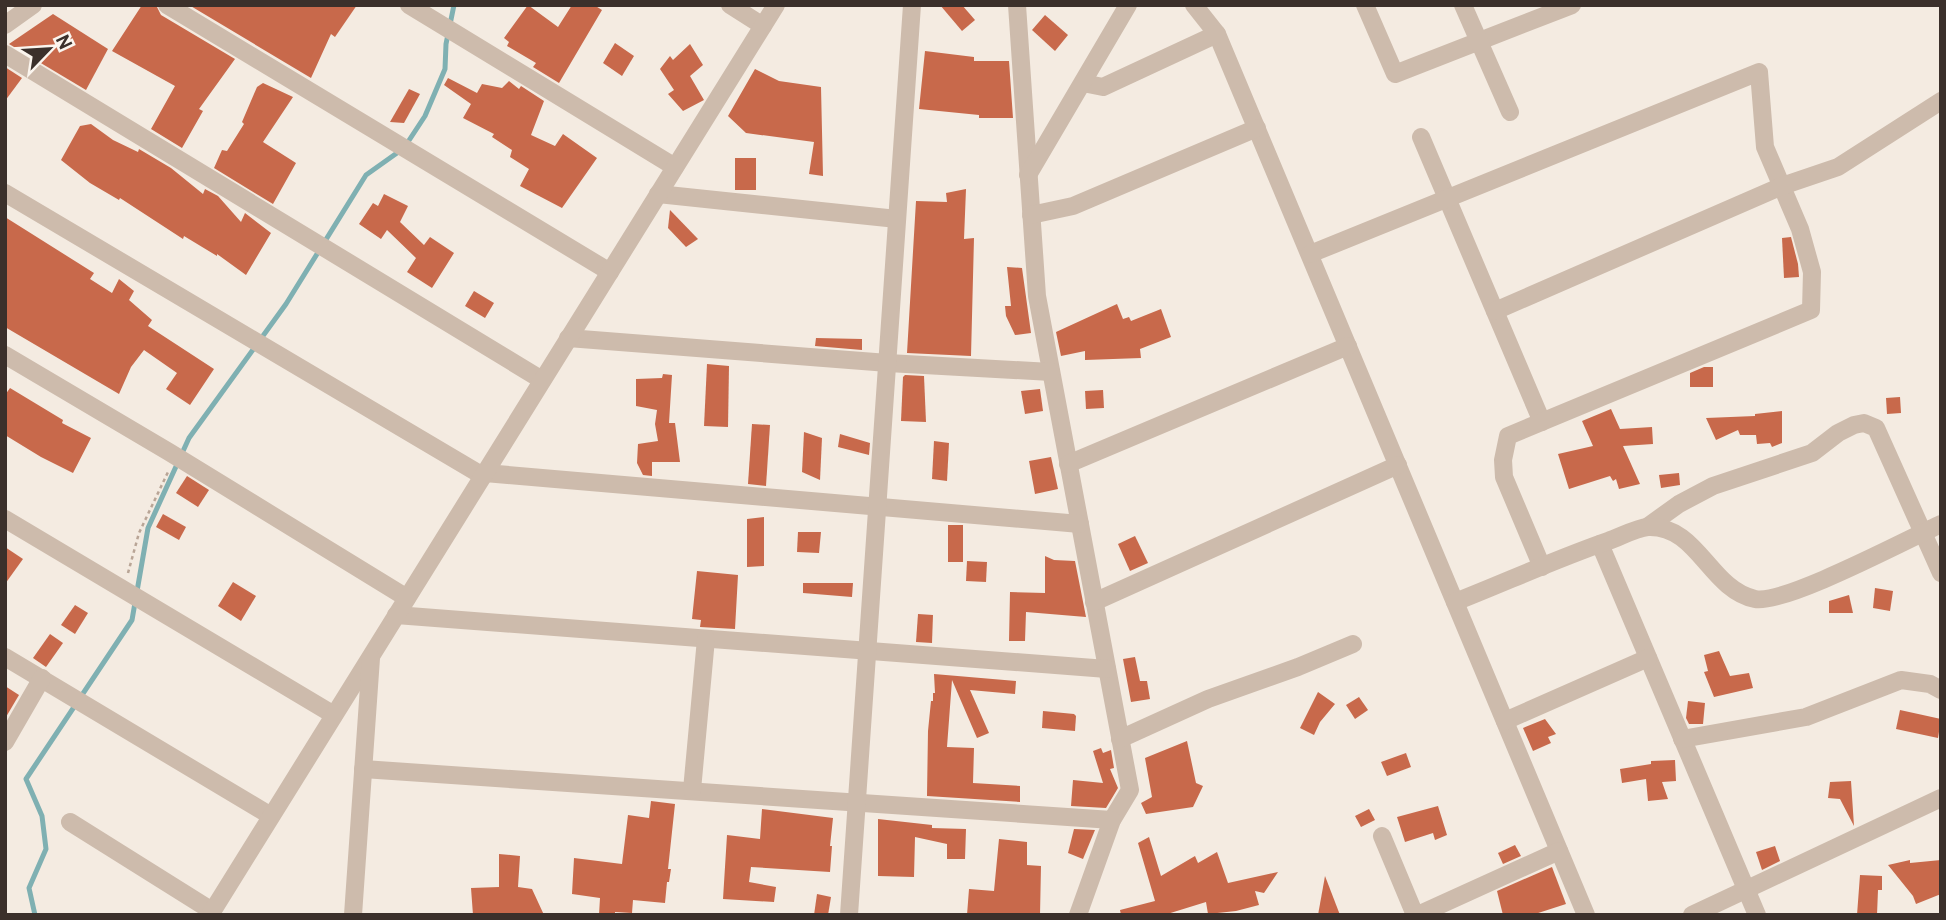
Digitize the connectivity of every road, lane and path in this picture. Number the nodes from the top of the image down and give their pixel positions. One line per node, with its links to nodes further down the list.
1 (33, 5): 13 (street)
2 (167, 5): 32 (street)
3 (409, 5): 23 (street)
4 (730, 5): 14 (street)
5 (776, 5): 14 (street)
6 (912, 5): 30 (street)
7 (1017, 5): 24 (street)
8 (1128, 5): 18 (street)
9 (1194, 5): 15 (street)
10 (1365, 5): 16 (street)
11 (1463, 5): 16 (street)
12 (1561, 7): 16 (street)
13 (5, 25)
14 (763, 26): 23 (street)
15 (1217, 34): 18 (street); 21 (street)
16 (1479, 41): 20 (street)
17 (5, 54): 39 (street)
18 (1083, 83): 24 (street)
19 (1941, 101): 25 (street)
20 (1510, 112)
21 (1257, 128): 29 (street); 31 (street)
22 (1421, 137): 28 (street)
23 (675, 167): 27 (street)
24 (1028, 175): 29 (street)
25 (1782, 186): 28 (street); 33 (street); 40 (street)
26 (5, 193): 44 (street)
27 (658, 194): 30 (street); 32 (street)
28 (1447, 199): 31 (street); 33 (street)
29 (1031, 215): 38 (street)
30 (897, 219): 37 (street)
31 (1310, 254): 35 (street)
32 (610, 272): 34 (street)
33 (1494, 311): 40 (street)
34 (568, 338): 37 (street); 39 (street)
35 (1348, 346): 42 (street); 43 (street)
36 (5, 355): 41 (street)
37 (888, 363): 38 (street); 45 (street)
38 (1051, 372): 42 (street)
39 (542, 380): 44 (street)
40 (1542, 422): 52 (street)
41 (173, 454): 54 (path); 55 (street)
42 (1068, 464): 47 (street)
43 (1398, 465): 56 (street); 57 (street)
44 (484, 474): 45 (street); 55 (street)
45 (878, 507): 47 (street); 61 (street)
46 (5, 519): 54 (street)
47 (1080, 524): 56 (street)
48 (1941, 524): 50 (street)
49 (1647, 527): 50 (street); 50 (street); 51 (street)
50 (1923, 532): 53 (street)
51 (1600, 544): 52 (street); 64 (street)
52 (1542, 567): 57 (street)
53 (1941, 573)
54 (124, 589): 68 (street)
55 (407, 598): 58 (street)
56 (1094, 602): 65 (street)
57 (1455, 602): 69 (street)
58 (396, 615): 59 (street); 62 (street)
59 (706, 639): 61 (street); 74 (street)
60 (1353, 644): 70 (street)
61 (868, 651): 65 (street); 76 (street)
62 (371, 655): 68 (street); 73 (street)
63 (5, 657): 66 (street)
64 (1648, 658): 69 (street); 71 (street)
65 (1107, 669): 70 (street)
66 (42, 678): 72 (street); 77 (street)
67 (1941, 690): 71 (street)
68 (334, 715): 77 (street)
69 (1505, 721): 81 (street)
70 (1120, 739): 78 (street)
71 (1682, 739): 82 (street)
72 (5, 742)
73 (363, 769): 74 (street); 85 (street)
74 (692, 790): 76 (street)
75 (1941, 798): 82 (street)
76 (858, 801): 78 (street); 86 (street)
77 (271, 816): 84 (street)
78 (1112, 820): 83 (street)
79 (70, 822): 84 (street)
80 (1382, 836): 87 (street)
81 (1559, 851): 87 (street); 88 (street)
82 (1747, 890): 89 (street); 90 (street)
83 (1085, 911)
84 (211, 913)
85 (355, 915)
86 (849, 915)
87 (1416, 915)
88 (1586, 915)
89 (1692, 915)
90 (1757, 915)

